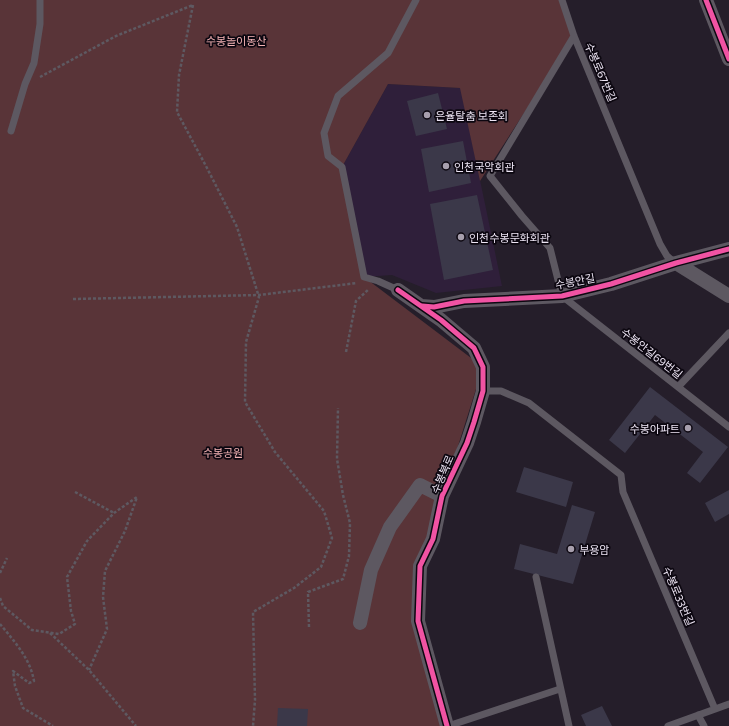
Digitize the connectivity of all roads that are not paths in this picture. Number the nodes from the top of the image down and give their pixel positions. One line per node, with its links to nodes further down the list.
1 (40, 0): 7 (lane)
2 (416, 0): 10 (lane)
3 (562, 0): 5 (lane)
4 (706, 0): 6 (street)
5 (574, 36): 9 (lane, 수봉로67번길); 11 (lane, 수봉로67번길)
6 (729, 59)
7 (11, 131)
8 (729, 249): 9 (street, 수봉안길)
9 (676, 263): 11 (street, 수봉안길); 12 (street)
10 (398, 290): 13 (street, 수봉북로)
11 (562, 296): 13 (street, 수봉안길); 15 (lane, 수봉안길69번길)
12 (729, 296)
13 (420, 306): 16 (street, 수봉북로)
14 (729, 333): 15 (lane)
15 (678, 387): 17 (lane, 수봉안길69번길)
16 (483, 391): 18 (street, 수봉북로); 23 (lane, 수봉로33번길)
17 (729, 427)
18 (442, 496): 20 (street); 25 (street, 수봉북로)
19 (536, 577): 21 (lane)
20 (360, 623)
21 (560, 689): 25 (lane); 26 (lane)
22 (729, 704): 23 (lane)
23 (715, 709): 24 (lane)
24 (698, 715): 27 (lane); 28 (lane)
25 (448, 726)
26 (569, 726)
27 (668, 726)
28 (704, 726)

